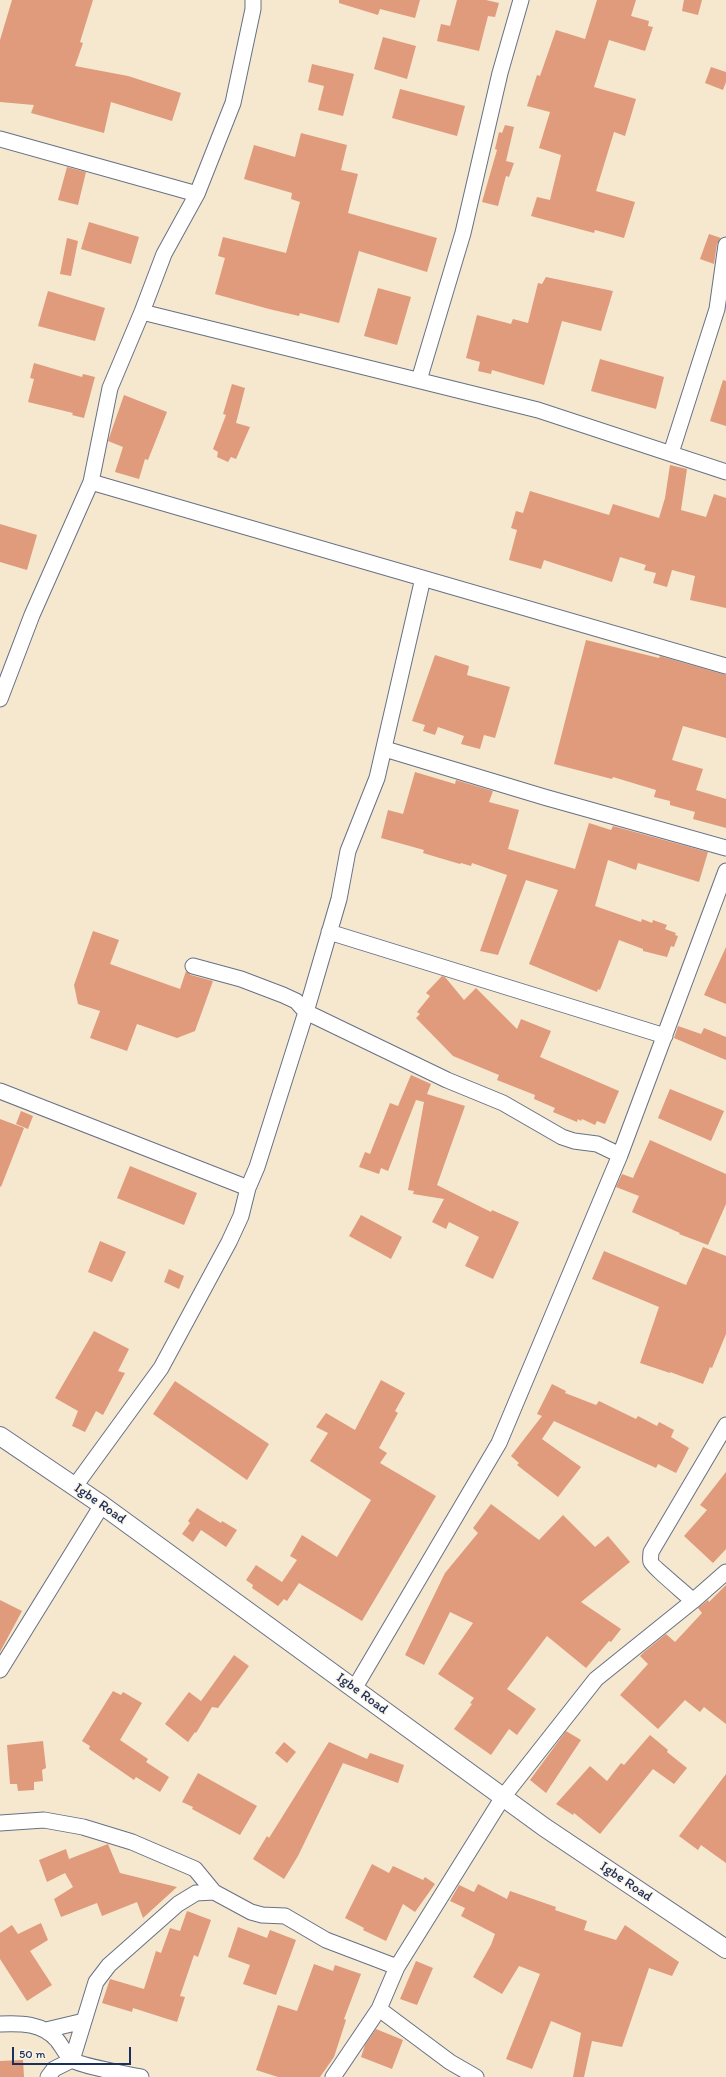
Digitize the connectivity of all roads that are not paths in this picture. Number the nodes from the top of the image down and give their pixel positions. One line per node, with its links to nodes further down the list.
1 (253, 0): 4 (street)
2 (521, 0): 7 (street)
3 (0, 139): 4 (street)
4 (197, 194): 6 (street)
5 (726, 245): 8 (street)
6 (142, 312): 7 (street); 10 (street)
7 (419, 380): 8 (street)
8 (671, 453): 9 (street)
9 (726, 472)
10 (91, 482): 11 (street); 13 (street)
11 (423, 578): 12 (street); 14 (street)
12 (726, 666)
13 (0, 699)
14 (385, 749): 15 (street); 17 (street)
15 (726, 848)
16 (726, 871): 20 (street)
17 (329, 932): 19 (street); 20 (street)
18 (193, 966): 19 (street)
19 (306, 1012): 22 (street); 23 (street)
20 (665, 1036): 22 (street)
21 (0, 1091): 23 (street)
22 (620, 1155): 31 (street)
23 (248, 1188): 26 (street)
24 (726, 1425): 29 (street)
25 (0, 1436): 26 (street, Igbe Road)
26 (75, 1486): 27 (street, Igbe Road)
27 (102, 1505): 30 (street); 31 (street, Igbe Road)
28 (726, 1572): 29 (street)
29 (693, 1601): 32 (street)
30 (0, 1670)
31 (354, 1689): 32 (street, Igbe Road)
32 (502, 1797): 35 (street, Igbe Road); 36 (street)
33 (0, 1823): 34 (street)
34 (214, 1892): 36 (street); 38 (street)
35 (726, 1949)
36 (397, 1967): 37 (street)
37 (379, 2009): 44 (street); 45 (street)
38 (84, 2021): 40 (street); 41 (street)
39 (0, 2024): 40 (street)
40 (46, 2030): 41 (street)
41 (72, 2060): 42 (street); 43 (street)
42 (48, 2077)
43 (141, 2077)
44 (333, 2077)
45 (476, 2077)

